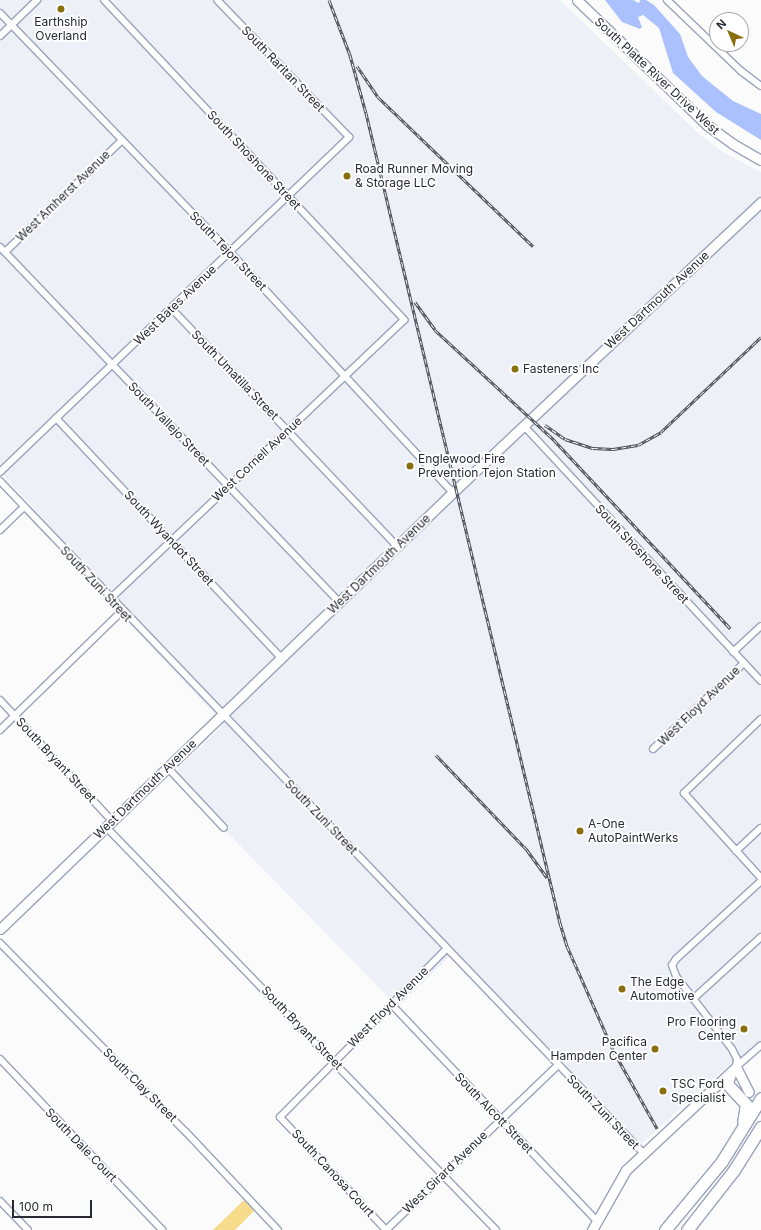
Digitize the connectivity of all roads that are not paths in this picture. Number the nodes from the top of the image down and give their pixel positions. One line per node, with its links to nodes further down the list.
1 (37, 0): 7 (street)
2 (104, 0): 13 (street, South Shoshone Street)
3 (217, 0): 10 (street, South Raritan Street)
4 (577, 0): 12 (main road, South Platte River Drive West)
5 (667, 0): 9 (street)
6 (0, 13): 7 (street, South Tejon Street)
7 (11, 25): 8 (street); 11 (street, South Tejon Street)
8 (0, 36)
9 (761, 86)
10 (349, 137): 13 (street, West Bates Avenue)
11 (122, 140): 16 (street, West Amherst Avenue); 17 (street, South Tejon Street)
12 (761, 160)
13 (288, 196): 17 (street, West Bates Avenue); 19 (street, South Shoshone Street)
14 (761, 202): 23 (main road, West Dartmouth Avenue)
15 (0, 247): 16 (street, South Vallejo Street)
16 (5, 252): 20 (street, South Vallejo Street)
17 (230, 252): 18 (street, West Bates Avenue); 21 (street, South Tejon Street)
18 (171, 308): 20 (street, West Bates Avenue); 24 (street, South Umatilla Street)
19 (404, 320): 21 (street, West Cornell Avenue)
20 (112, 364): 22 (street, West Bates Avenue); 27 (street, South Vallejo Street)
21 (345, 376): 24 (street, West Cornell Avenue); 28 (street, South Tejon Street)
22 (56, 418): 25 (street, West Bates Avenue); 31 (street, South Wyandot Street)
23 (524, 426): 28 (main road, West Dartmouth Avenue); 37 (street, South Shoshone Street)
24 (288, 430): 27 (street, West Cornell Avenue); 32 (street, South Umatilla Street)
25 (0, 472)
26 (0, 481): 29 (street, South Zuni Street)
27 (229, 486): 31 (street, West Cornell Avenue); 34 (street, South Vallejo Street)
28 (453, 493): 32 (main road, West Dartmouth Avenue)
29 (24, 507): 30 (street); 33 (street, South Zuni Street)
30 (0, 530)
31 (171, 541): 33 (street, West Cornell Avenue); 38 (street, South Wyandot Street)
32 (397, 546): 34 (main road, West Dartmouth Avenue)
33 (110, 599): 35 (street, South Zuni Street)
34 (339, 602): 38 (main road, West Dartmouth Avenue)
35 (122, 611): 42 (street, South Zuni Street); 43 (street)
36 (761, 626): 37 (street, West Floyd Avenue)
37 (733, 652): 39 (street, South Shoshone Street)
38 (281, 658): 42 (main road, West Dartmouth Avenue)
39 (744, 663): 40 (street, South Shoshone Street); 46 (street, West Floyd Avenue)
40 (761, 681)
41 (0, 700): 43 (street, South Bryant Street)
42 (222, 715): 47 (main road, West Dartmouth Avenue); 57 (street, South Zuni Street)
43 (15, 716): 45 (street); 48 (street, South Bryant Street)
44 (761, 719): 51 (street)
45 (0, 730)
46 (653, 749)
47 (168, 767): 48 (main road, West Dartmouth Avenue); 49 (street)
48 (109, 824): 54 (main road, West Dartmouth Avenue); 62 (street, South Bryant Street)
49 (224, 828)
50 (761, 828): 51 (street)
51 (736, 851): 52 (street)
52 (761, 878)
53 (761, 882): 58 (street)
54 (0, 929)
55 (761, 937): 58 (street)
56 (0, 943): 81 (street, South Clay Street)
57 (446, 949): 59 (street, West Floyd Avenue); 63 (street, South Zuni Street)
58 (693, 999): 64 (street)
59 (392, 1005): 62 (street, West Floyd Avenue); 70 (street, South Alcott Street)
60 (761, 1045): 64 (street)
61 (0, 1059): 80 (street, South Dale Court)
62 (334, 1062): 69 (street, West Floyd Avenue); 76 (street, South Bryant Street)
63 (558, 1065): 70 (street, West Girard Avenue); 74 (street, South Zuni Street)
64 (736, 1067): 65 (street); 66 (main road); 67 (main road)
65 (729, 1086): 66 (main road); 67 (main road); 73 (highway)
66 (714, 1087): 74 (main road)
67 (749, 1092): 68 (main road)
68 (761, 1097): 73 (highway)
69 (280, 1117): 82 (street, South Canosa Court)
70 (501, 1120): 76 (street, West Girard Avenue); 78 (street, South Alcott Street)
71 (761, 1127): 75 (highway)
72 (761, 1134): 75 (highway)
73 (735, 1142): 85 (highway)
74 (643, 1153): 78 (main road)
75 (741, 1159): 86 (highway)
76 (442, 1174): 82 (street, West Girard Avenue); 83 (street, South Bryant Street)
77 (0, 1201): 79 (street)
78 (598, 1220): 84 (main road)
79 (28, 1230)
80 (161, 1230)
81 (278, 1230)
82 (386, 1230)
83 (496, 1230)
84 (592, 1230)
85 (666, 1230)
86 (687, 1230)

